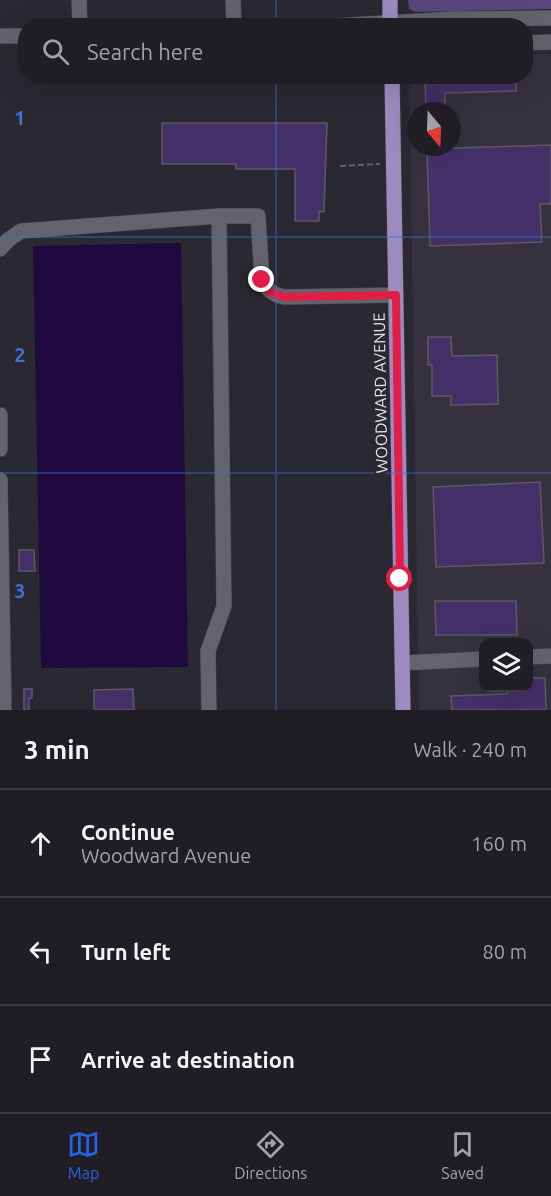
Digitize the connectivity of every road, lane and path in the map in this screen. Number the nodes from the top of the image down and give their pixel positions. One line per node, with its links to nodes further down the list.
1 (79, 0): 4 (street)
2 (233, 0): 5 (street)
3 (390, 0): 6 (main road)
4 (80, 18)
5 (234, 18)
6 (390, 18)
7 (551, 18): 8 (street)
8 (533, 19)
9 (0, 36): 10 (street)
10 (18, 36)
11 (551, 42): 12 (street)
12 (533, 43)
13 (392, 84): 14 (main road, WOODWARD AVENUE)
14 (394, 163): 15 (path); 18 (main road, WOODWARD AVENUE)
15 (340, 166)
16 (219, 216): 17 (street); 18 (street); 28 (street)
17 (0, 249)
18 (396, 295): 26 (main road, WOODWARD AVENUE)
19 (0, 415): 20 (street)
20 (0, 441): 21 (street)
21 (0, 449)
22 (0, 480): 27 (street)
23 (551, 656): 24 (street)
24 (533, 657)
25 (479, 660): 26 (street)
26 (402, 663): 29 (main road, WOODWARD AVENUE)
27 (4, 710)
28 (209, 710)
29 (403, 710)

